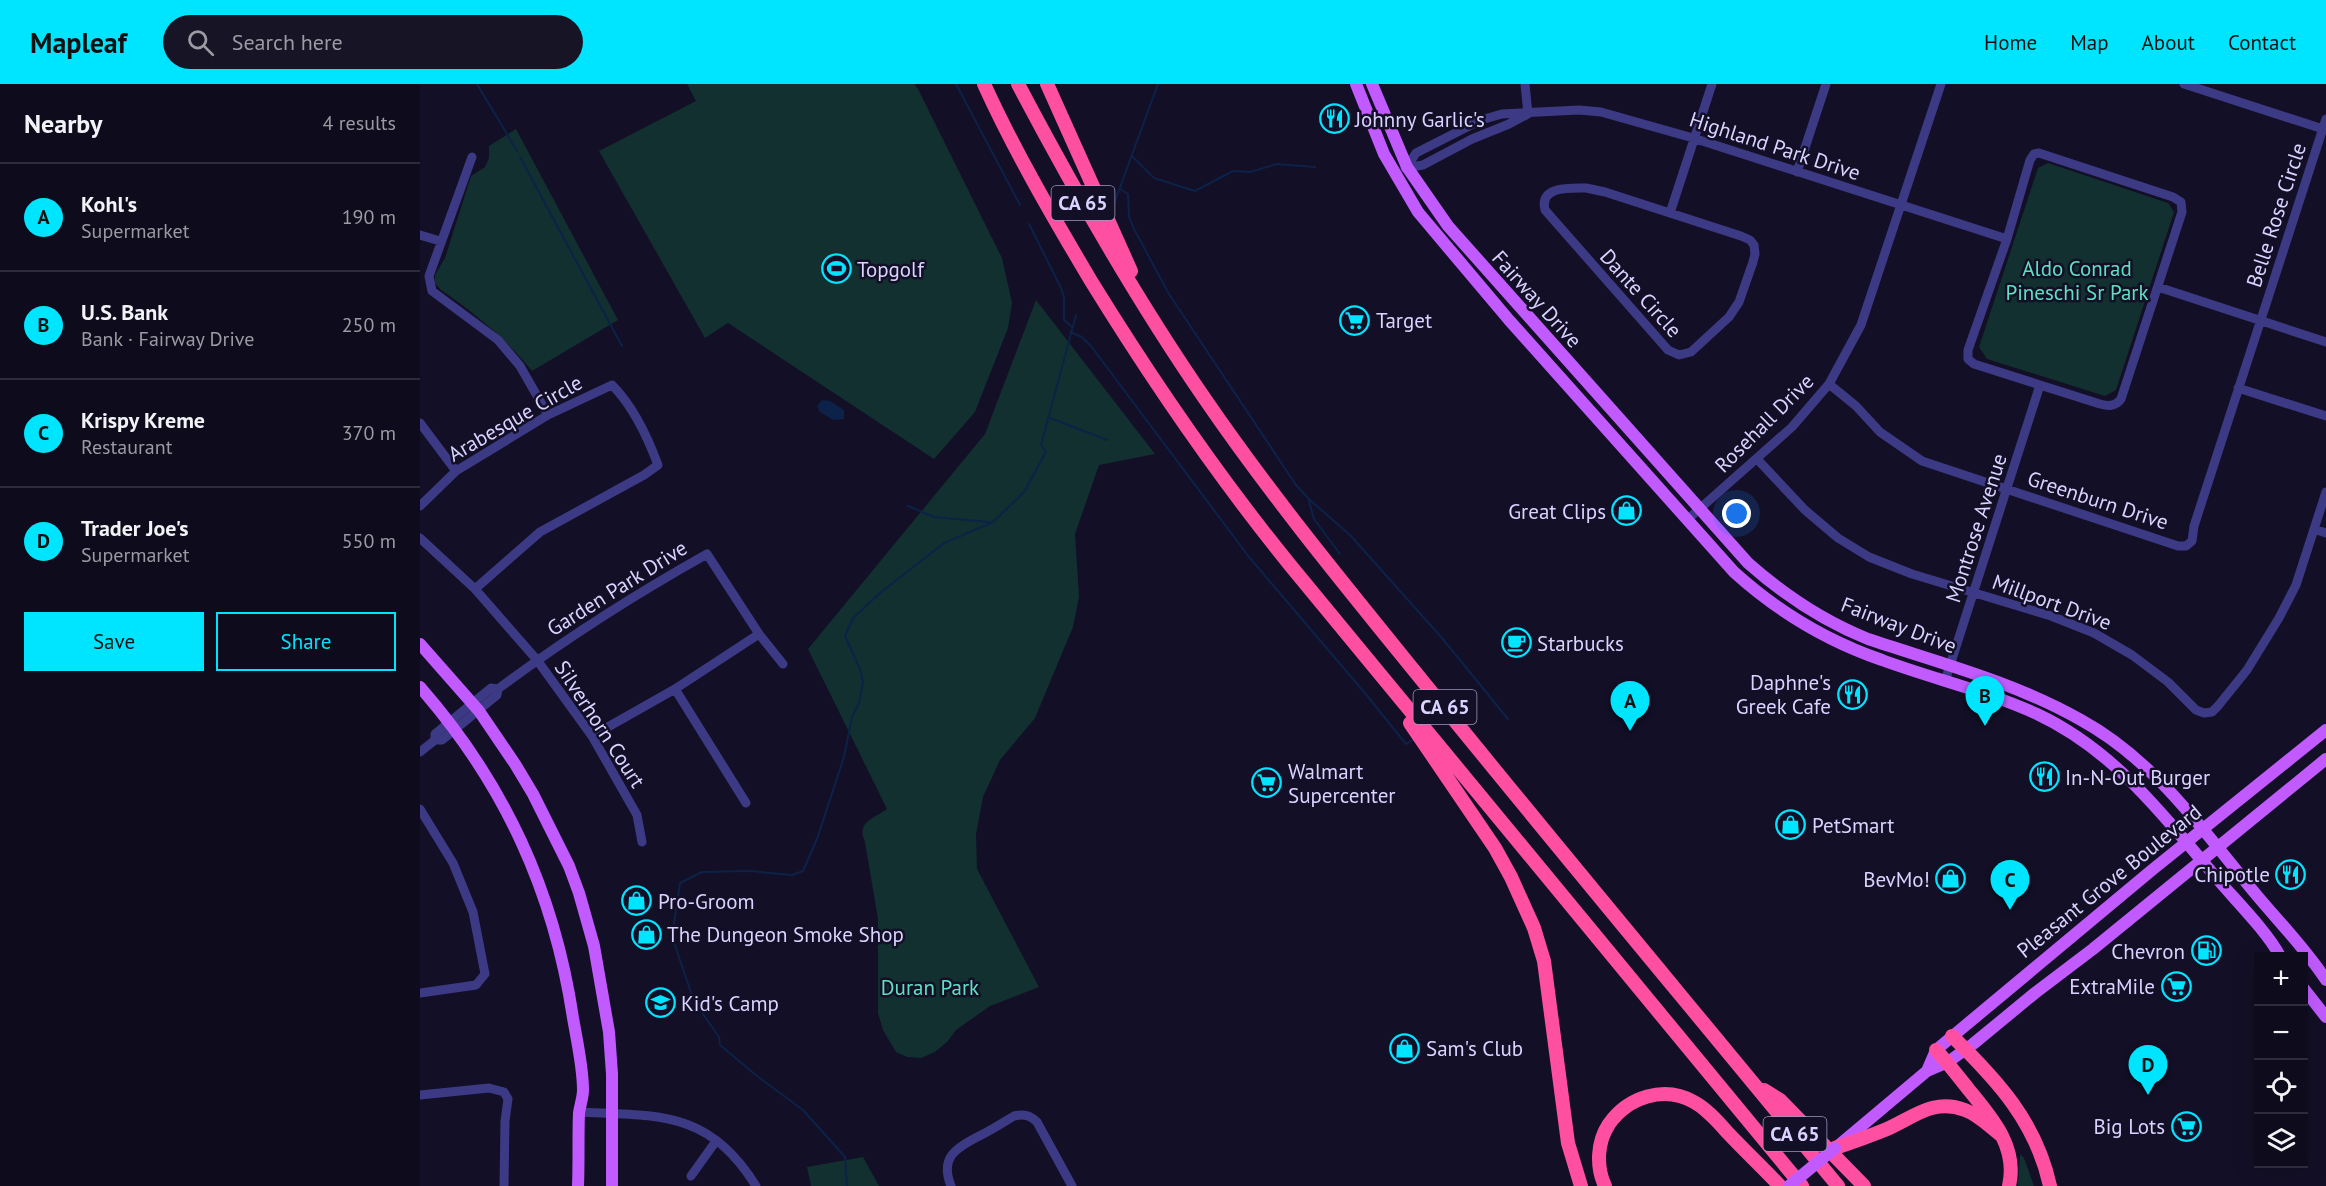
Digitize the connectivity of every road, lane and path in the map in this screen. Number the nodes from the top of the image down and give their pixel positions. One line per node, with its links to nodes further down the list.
1 (984, 84): 48 (highway, CA 65)
2 (1018, 84): 26 (highway, CA 65)
3 (1047, 84): 26 (highway)
4 (1356, 84): 18 (main road, Fairway Drive)
5 (1372, 84): 16 (main road, Fairway Drive)
6 (1525, 84): 11 (street)
7 (1712, 84): 14 (street)
8 (1826, 84): 17 (street)
9 (1941, 84): 19 (street)
10 (2184, 84): 13 (street)
11 (1528, 114): 14 (street, Highland Park Drive); 16 (street, Highland Park Drive)
12 (2326, 119): 13 (street, Belle Rose Circle)
13 (2323, 129): 27 (street, Belle Rose Circle)
14 (1693, 138): 17 (street, Highland Park Drive); 20 (street)
15 (472, 157): 23 (street)
16 (1407, 168): 18 (street, Highland Park Drive); 32 (main road, Fairway Drive)
17 (1797, 172): 19 (street, Highland Park Drive)
18 (1395, 173): 25 (main road, Fairway Drive)
19 (1901, 205): 22 (street, Highland Park Drive); 29 (street, Rosehall Drive)
20 (1670, 213): 20 (street, Dante Circle)
21 (420, 235): 23 (street)
22 (2007, 239): 24 (street); 30 (street)
23 (440, 241): 33 (street)
24 (2158, 287): 27 (street); 30 (street)
25 (1501, 310): 32 (main road); 42 (main road, Fairway Drive)
26 (1153, 320): 80 (highway, CA 65)
27 (2260, 321): 28 (street); 31 (street, Greenburn Drive)
28 (2326, 342)
29 (1829, 384): 36 (street, Rosehall Drive); 38 (street, Greenburn Drive)
30 (2040, 385): 38 (street, Montrose Avenue)
31 (2238, 388): 34 (street); 38 (street, Greenburn Drive)
32 (1596, 394): 41 (main road, Fairway Drive)
33 (548, 415): 37 (street, Arabesque Circle); 46 (street, Arabesque Circle)
34 (2326, 416)
35 (420, 423): 37 (street)
36 (1757, 459): 41 (street, Rosehall Drive); 47 (street, Millport Drive)
37 (456, 471): 40 (street, Arabesque Circle)
38 (2008, 489): 47 (street, Montrose Avenue)
39 (2326, 492): 43 (street, Millport Drive)
40 (420, 506)
41 (1700, 510): 42 (street, Rosehall Drive); 53 (main road, Fairway Drive)
42 (1687, 520): 54 (main road, Fairway Drive)
43 (2314, 529): 44 (street); 47 (street, Millport Drive)
44 (2326, 533)
45 (420, 538): 46 (street, Silverhorn Court)
46 (475, 589): 51 (street, Silverhorn Court)
47 (1975, 593): 53 (street, Montrose Avenue)
48 (1316, 597): 95 (highway); 99 (highway, CA 65)
49 (759, 634): 51 (street, Garden Park Drive); 52 (street); 56 (street)
50 (420, 644): 57 (main road)
51 (537, 660): 57 (street, Garden Park Drive); 60 (street, Silverhorn Court)
52 (783, 664)
53 (1950, 666): 54 (street, Montrose Avenue); 65 (main road, Fairway Drive)
54 (1945, 681): 67 (main road, Fairway Drive)
55 (420, 687): 58 (main road)
56 (675, 689): 60 (street); 63 (street)
57 (471, 712): 58 (street, Garden Park Drive); 83 (main road)
58 (452, 726): 61 (street, Garden Park Drive); 82 (main road)
59 (2326, 730): 65 (main road, Pleasant Grove Boulevard)
60 (592, 736): 66 (street, Silverhorn Court)
61 (420, 752)
62 (2326, 759): 68 (main road, Pleasant Grove Boulevard)
63 (746, 803)
64 (420, 809): 72 (street)
65 (2203, 829): 67 (main road, Pleasant Grove Boulevard); 68 (main road, Fairway Drive)
66 (642, 842)
67 (2187, 842): 69 (main road, Fairway Drive); 75 (main road, Pleasant Grove Boulevard)
68 (2218, 848): 69 (main road, Pleasant Grove Boulevard); 71 (main road, Fairway Drive)
69 (2202, 860): 70 (main road, Fairway Drive); 76 (main road, Pleasant Grove Boulevard)
70 (2276, 952)
71 (2326, 980)
72 (420, 993)
73 (2308, 994): 74 (main road)
74 (2326, 1017)
75 (1952, 1036): 76 (highway); 77 (main road, Pleasant Grove Boulevard)
76 (1966, 1049): 78 (main road, Pleasant Grove Boulevard); 103 (highway)
77 (1936, 1050): 78 (highway); 79 (main road, Pleasant Grove Boulevard)
78 (1948, 1062): 79 (main road, Pleasant Grove Boulevard); 85 (highway)
79 (1928, 1071): 84 (main road, Pleasant Grove Boulevard)
80 (1753, 1082): 100 (highway, CA 65); 101 (highway)
81 (420, 1095): 89 (street)
82 (579, 1112): 83 (street); 90 (main road)
83 (612, 1113): 86 (street); 91 (main road)
84 (1864, 1132): 85 (highway); 87 (highway)
85 (2002, 1136): 102 (highway)
86 (716, 1141): 88 (street); 92 (street)
87 (1835, 1148): 98 (main road, bridge)
88 (691, 1176)
89 (504, 1186)
90 (578, 1186)
91 (612, 1186)
92 (756, 1186)
93 (951, 1186): 94 (street)
94 (1072, 1186)
95 (1581, 1186)
96 (1605, 1186): 97 (highway)
97 (1780, 1186)
98 (1789, 1186)
99 (1802, 1186)
100 (1838, 1186)
101 (1864, 1186)
102 (2009, 1186)
103 (2050, 1186)

